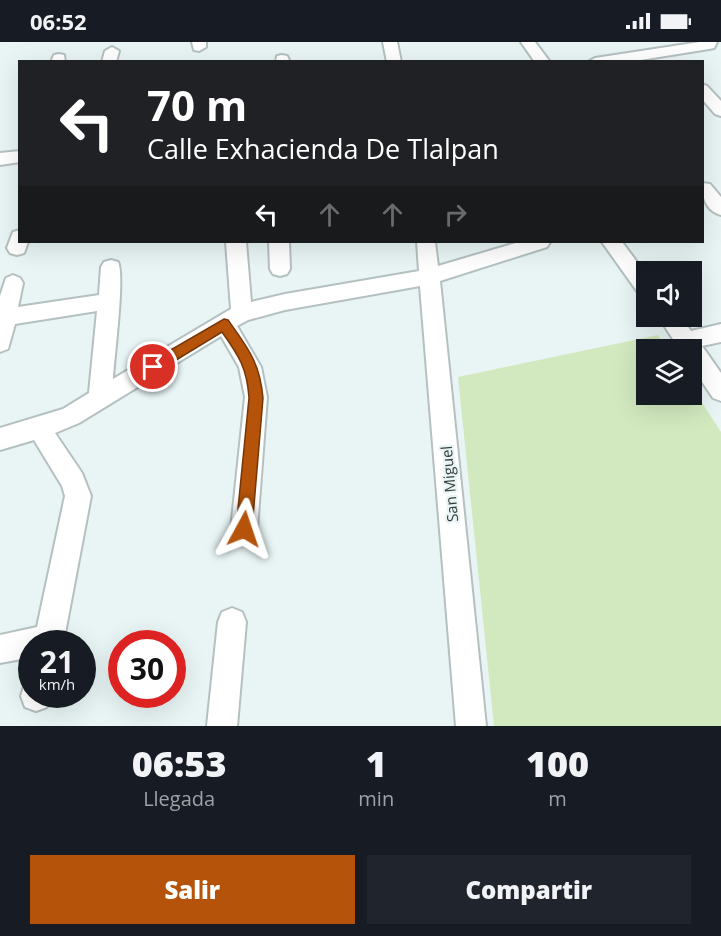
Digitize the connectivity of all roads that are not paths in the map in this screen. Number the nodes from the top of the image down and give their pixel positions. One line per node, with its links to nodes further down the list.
1 (390, 42): 5 (street)
2 (528, 42): 6 (street)
3 (710, 43): 4 (street)
4 (675, 57): 7 (street)
5 (394, 60)
6 (542, 60)
7 (627, 60)
8 (704, 91): 9 (street)
9 (721, 111)
10 (18, 156): 11 (street)
11 (0, 159)
12 (709, 187): 13 (street)
13 (721, 209)
14 (236, 243): 26 (street)
15 (279, 243): 20 (street)
16 (426, 243): 22 (street, San Miguel)
17 (537, 243): 22 (street)
18 (613, 243): 21 (street)
19 (111, 267): 24 (street)
20 (280, 268)
21 (636, 274)
22 (431, 276): 26 (street); 41 (street, San Miguel)
23 (13, 283): 25 (street)
24 (110, 301): 25 (street); 32 (street)
25 (5, 317): 29 (street)
26 (233, 319): 32 (street); 35 (street)
27 (721, 333): 28 (street)
28 (695, 339)
29 (0, 343)
30 (702, 364): 31 (street)
31 (721, 391)
32 (100, 399): 33 (street)
33 (39, 428): 34 (street); 37 (street)
34 (0, 439)
35 (244, 529)
36 (232, 622): 40 (street)
37 (50, 630)
38 (18, 646): 39 (street)
39 (0, 649)
40 (222, 726)
41 (471, 726)

